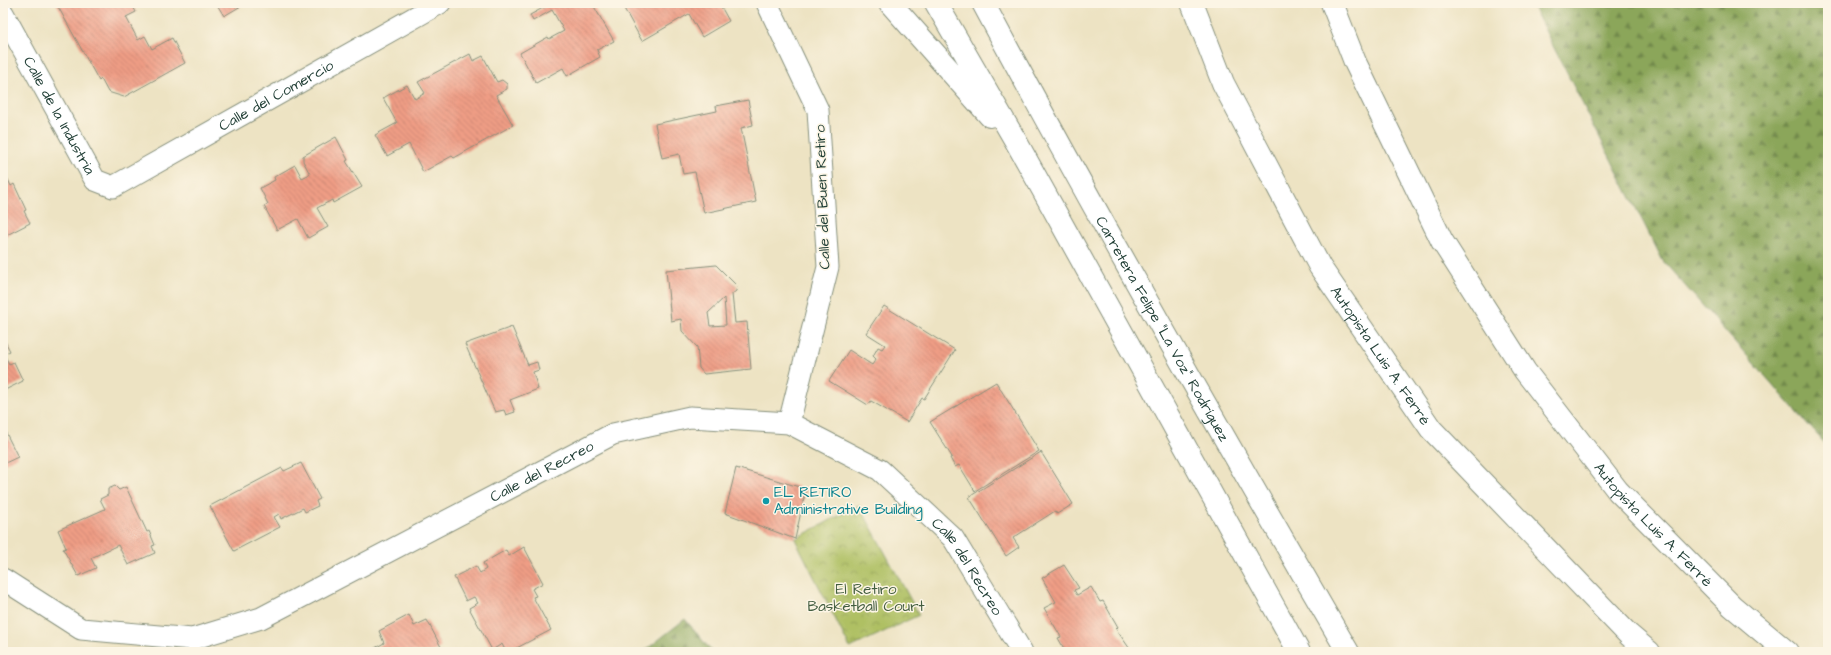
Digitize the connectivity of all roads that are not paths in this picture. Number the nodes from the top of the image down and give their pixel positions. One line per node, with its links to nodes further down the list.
1 (440, 3): 10 (street, Calle del Comercio)
2 (767, 3): 11 (street, Calle del Buen Retiro)
3 (890, 3): 9 (highway)
4 (936, 3): 9 (highway)
5 (982, 3): 15 (highway, Carretera Felipe "La Voz" Rodríguez)
6 (1192, 3): 16 (highway, Autopista Luis A. Ferré)
7 (1332, 3): 17 (highway, Autopista Luis A. Ferré)
8 (3, 13): 10 (street, Calle de la Industria)
9 (1018, 145): 14 (highway)
10 (113, 187)
11 (789, 422): 12 (street, Calle del Recreo); 13 (street, Calle del Recreo)
12 (3, 579)
13 (1022, 652)
14 (1299, 652)
15 (1348, 652)
16 (1649, 652)
17 (1788, 652)

